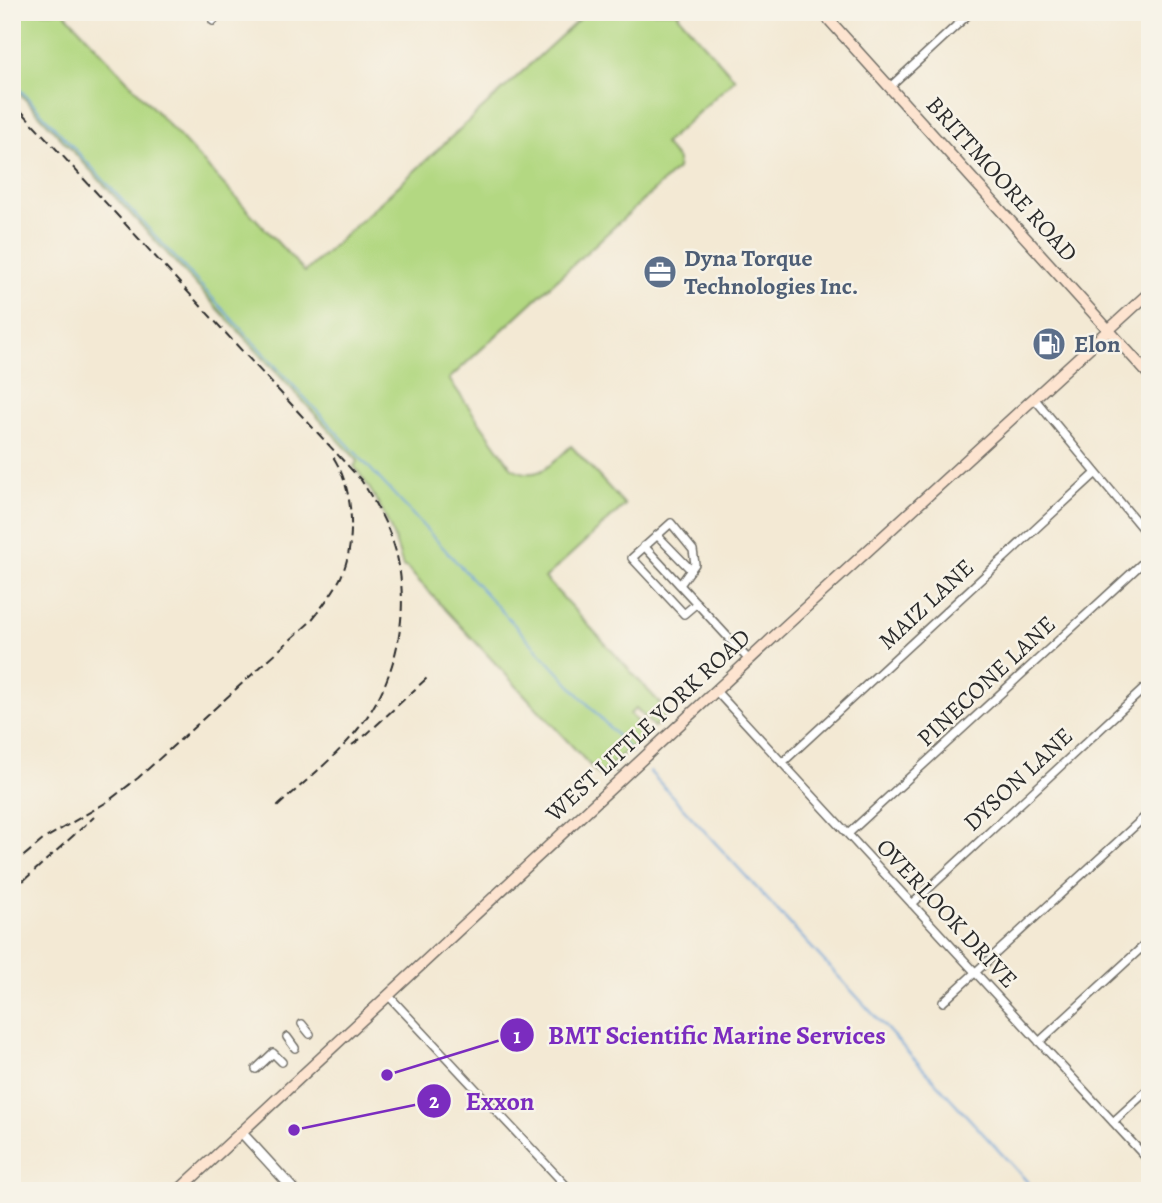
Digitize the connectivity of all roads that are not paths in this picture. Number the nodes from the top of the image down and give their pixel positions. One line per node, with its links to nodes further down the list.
1 (222, 12): 4 (street)
2 (822, 12): 5 (main road, BRITTMOORE ROAD)
3 (971, 12): 5 (street)
4 (214, 21)
5 (890, 87): 7 (main road, BRITTMOORE ROAD)
6 (1150, 292): 7 (main road, WEST LITTLE YORK ROAD)
7 (1110, 329): 8 (main road, BRITTMOORE ROAD); 9 (main road, WEST LITTLE YORK ROAD)
8 (1150, 376)
9 (1034, 398): 10 (street); 18 (main road, WEST LITTLE YORK ROAD)
10 (1096, 473): 12 (street); 21 (street, MAIZ LANE)
11 (657, 535): 13 (street); 15 (street); 15 (street)
12 (1150, 538)
13 (644, 546): 16 (street); 17 (street)
14 (1150, 555): 23 (street, PINECONE LANE)
15 (691, 570): 16 (street)
16 (680, 585): 17 (street)
17 (697, 603): 18 (street)
18 (749, 660): 20 (main road, WEST LITTLE YORK ROAD)
19 (1150, 682): 24 (street, DYSON LANE)
20 (716, 691): 21 (street, OVERLOOK DRIVE); 27 (main road, WEST LITTLE YORK ROAD)
21 (782, 763): 23 (street, OVERLOOK DRIVE)
22 (1150, 812): 26 (street)
23 (848, 834): 24 (street, OVERLOOK DRIVE)
24 (912, 904): 26 (street, OVERLOOK DRIVE)
25 (1150, 940): 32 (street)
26 (975, 973): 28 (street); 32 (street, OVERLOOK DRIVE)
27 (388, 995): 38 (main road, WEST LITTLE YORK ROAD); 42 (street)
28 (943, 1002)
29 (302, 1024): 30 (street)
30 (310, 1034)
31 (287, 1037): 33 (street)
32 (1039, 1042): 37 (street, OVERLOOK DRIVE)
33 (295, 1048)
34 (282, 1062): 35 (street)
35 (257, 1069)
36 (1150, 1088): 37 (street)
37 (1113, 1122): 39 (street, OVERLOOK DRIVE)
38 (241, 1132): 40 (main road, WEST LITTLE YORK ROAD); 41 (street)
39 (1150, 1162)
40 (178, 1191)
41 (295, 1191)
42 (571, 1191)

